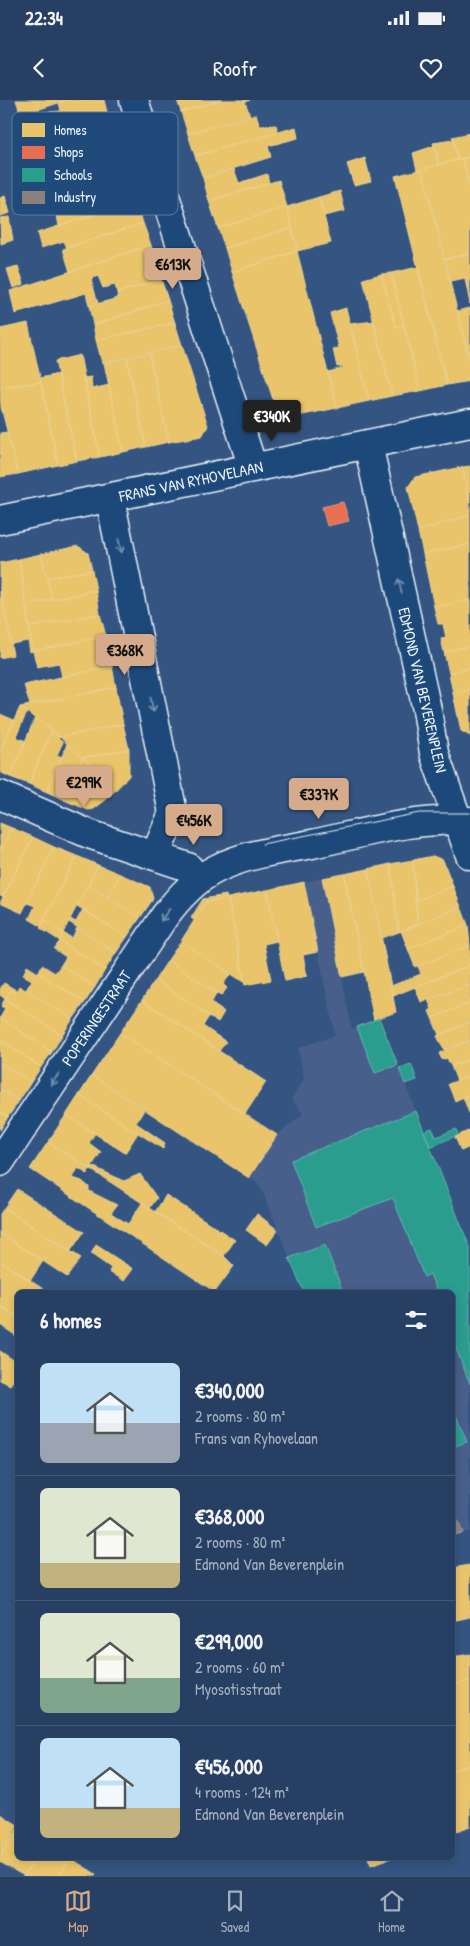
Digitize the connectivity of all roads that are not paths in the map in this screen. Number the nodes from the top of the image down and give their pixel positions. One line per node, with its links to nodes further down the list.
1 (134, 100): 2 (street)
2 (138, 112)
3 (171, 215): 6 (street)
4 (470, 423): 5 (street, FRANS VAN RYHOVELAAN)
5 (368, 444): 6 (street, FRANS VAN RYHOVELAAN); 10 (street, EDMOND VAN BEVERENPLEIN, one-way to 5)
6 (253, 468): 7 (street, FRANS VAN RYHOVELAAN)
7 (110, 498): 8 (street, FRANS VAN RYHOVELAAN); 12 (street, one-way to 12)
8 (0, 520)
9 (0, 795): 12 (street)
10 (464, 820): 11 (street, EDMOND VAN BEVERENPLEIN); 13 (street)
11 (470, 855)
12 (155, 856): 13 (street)
13 (198, 880): 14 (street, POPERINGESTRAAT, one-way to 14)
14 (0, 1162)

